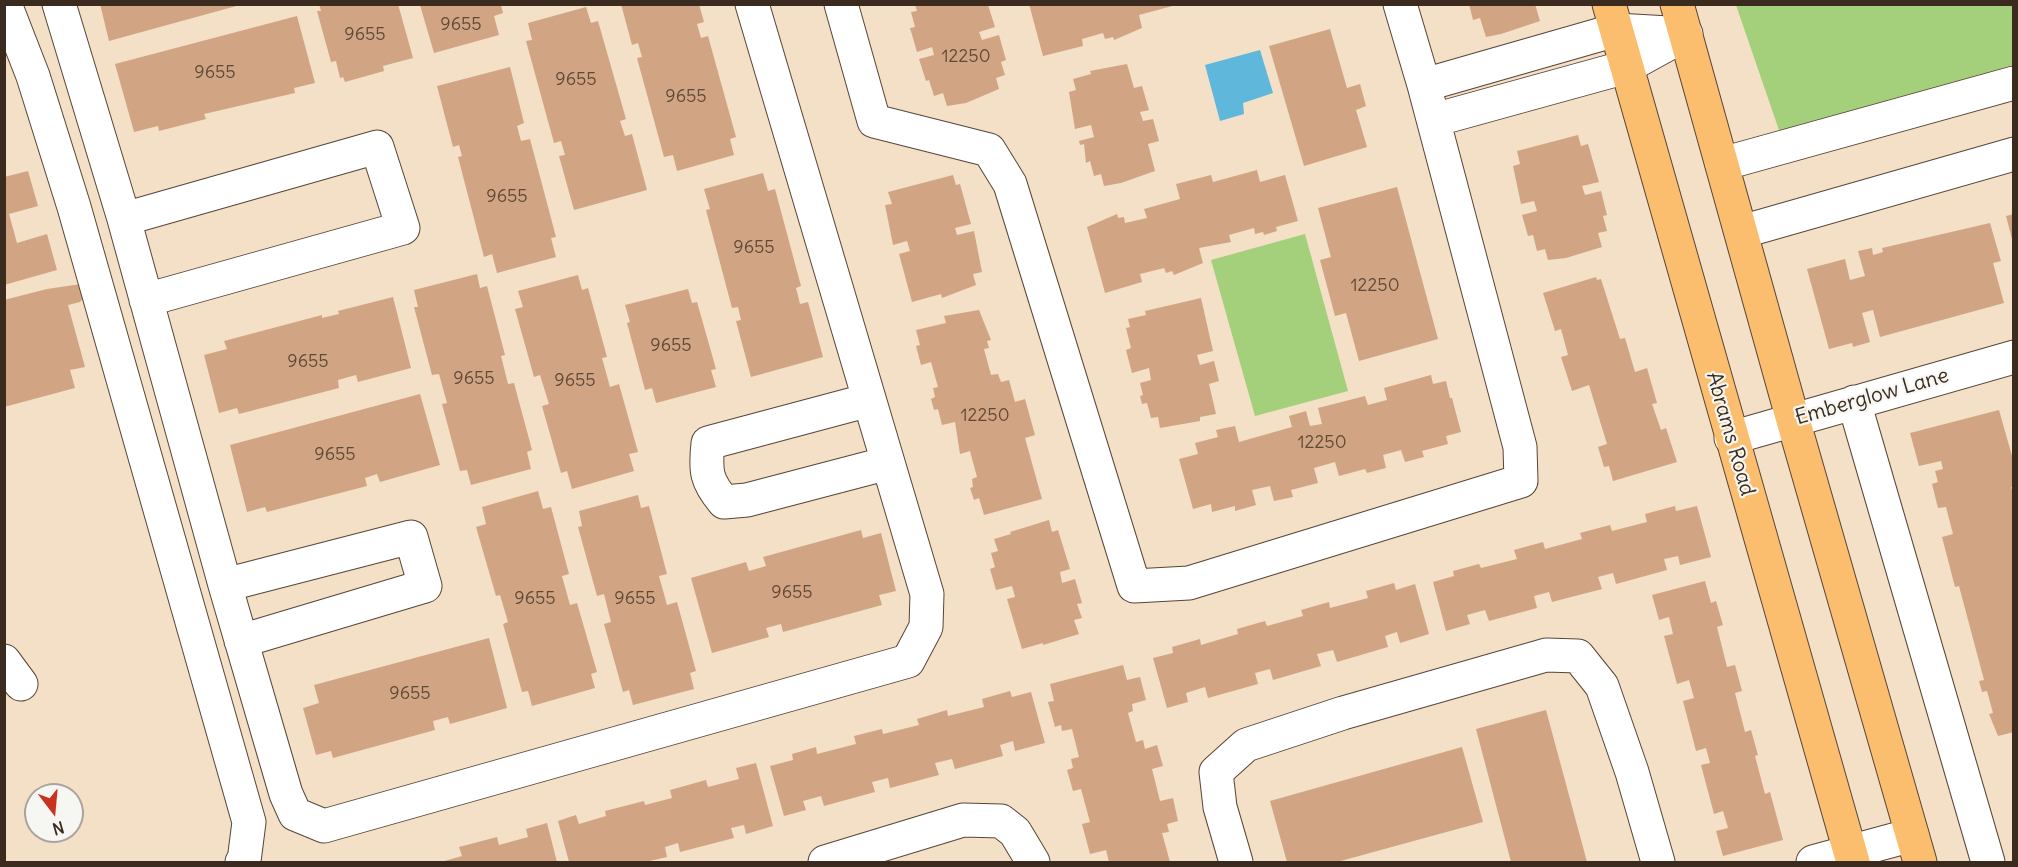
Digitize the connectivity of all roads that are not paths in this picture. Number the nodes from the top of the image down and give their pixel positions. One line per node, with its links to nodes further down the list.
1 (5, 4): 27 (street)
2 (59, 4): 14 (street)
3 (752, 4): 18 (street)
4 (841, 4): 11 (street)
5 (1400, 4): 10 (street)
6 (1612, 17): 7 (street); 8 (main road, Abrams Road); 10 (street)
7 (1682, 20): 8 (street); 13 (main road)
8 (1626, 67): 11 (street); 21 (main road, Abrams Road)
9 (2013, 83): 13 (street)
10 (1424, 85): 11 (street)
11 (1434, 120)
12 (2013, 154): 15 (street)
13 (1722, 164): 15 (main road)
14 (124, 219): 16 (street); 16 (street)
15 (1741, 232): 20 (main road)
16 (146, 300): 23 (street)
17 (2013, 357): 19 (street, Emberglow Lane)
18 (869, 400): 22 (street); 22 (street)
19 (1854, 402): 20 (street, Emberglow Lane); 33 (street)
20 (1793, 420): 21 (street, Emberglow Lane); 25 (main road)
21 (1731, 438): 26 (main road, Abrams Road)
22 (888, 463): 24 (street)
23 (225, 585): 24 (street); 24 (street)
24 (242, 641)
25 (1916, 849): 26 (street)
26 (1851, 858): 32 (street)
27 (242, 862)
28 (825, 862): 29 (street)
29 (1033, 862)
30 (1236, 862): 31 (street)
31 (1658, 862)
32 (1813, 862)
33 (1988, 862)

